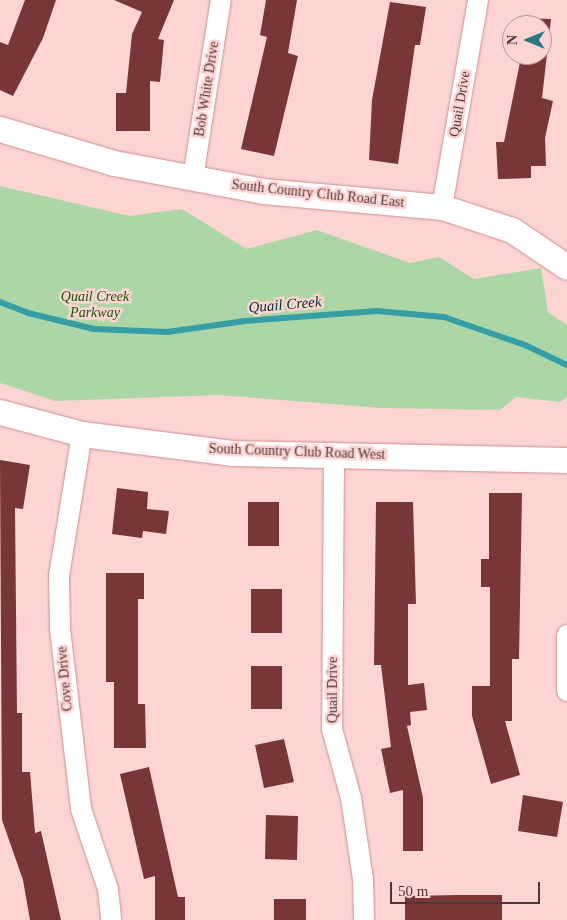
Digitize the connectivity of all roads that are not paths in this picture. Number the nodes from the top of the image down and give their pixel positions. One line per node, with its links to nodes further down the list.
1 (221, 0): 4 (street, Bob White Drive)
2 (478, 0): 5 (street, Quail Drive)
3 (0, 129): 4 (street, South Country Club Road East)
4 (194, 178): 5 (street, South Country Club Road East)
5 (442, 207): 6 (street, South Country Club Road East)
6 (567, 267)
7 (0, 412): 8 (street, South Country Club Road West)
8 (82, 434): 9 (street, South Country Club Road West); 13 (street, Cove Drive)
9 (334, 456): 10 (street, South Country Club Road West); 14 (street, Quail Drive)
10 (567, 460)
11 (567, 635): 12 (street)
12 (567, 691)
13 (111, 920)
14 (364, 920)

